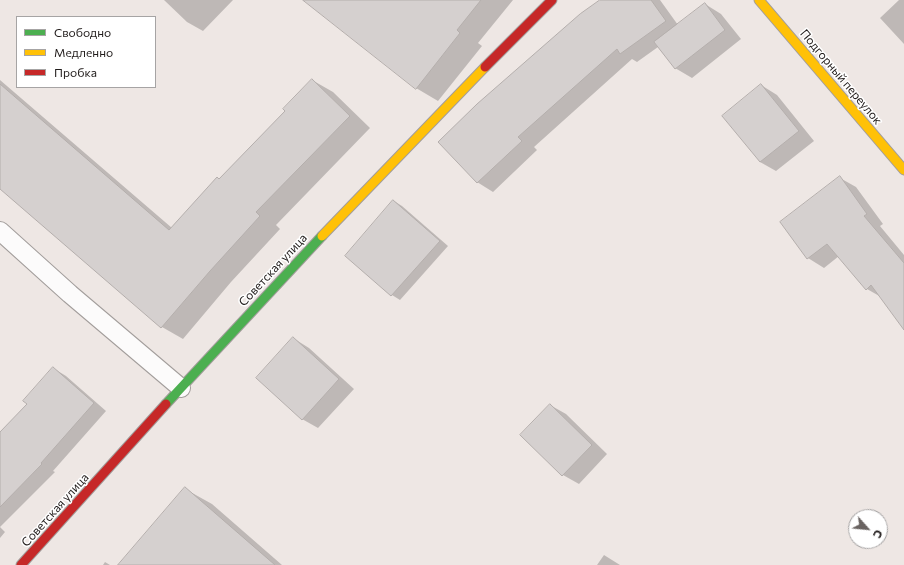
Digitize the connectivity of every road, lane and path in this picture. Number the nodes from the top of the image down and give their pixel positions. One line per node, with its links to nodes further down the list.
1 (552, 0): 5 (street, Советская улица)
2 (759, 0): 3 (street, Подгорный переулок)
3 (904, 170)
4 (0, 231): 5 (lane)
5 (181, 388): 6 (street, Советская улица)
6 (21, 565)

